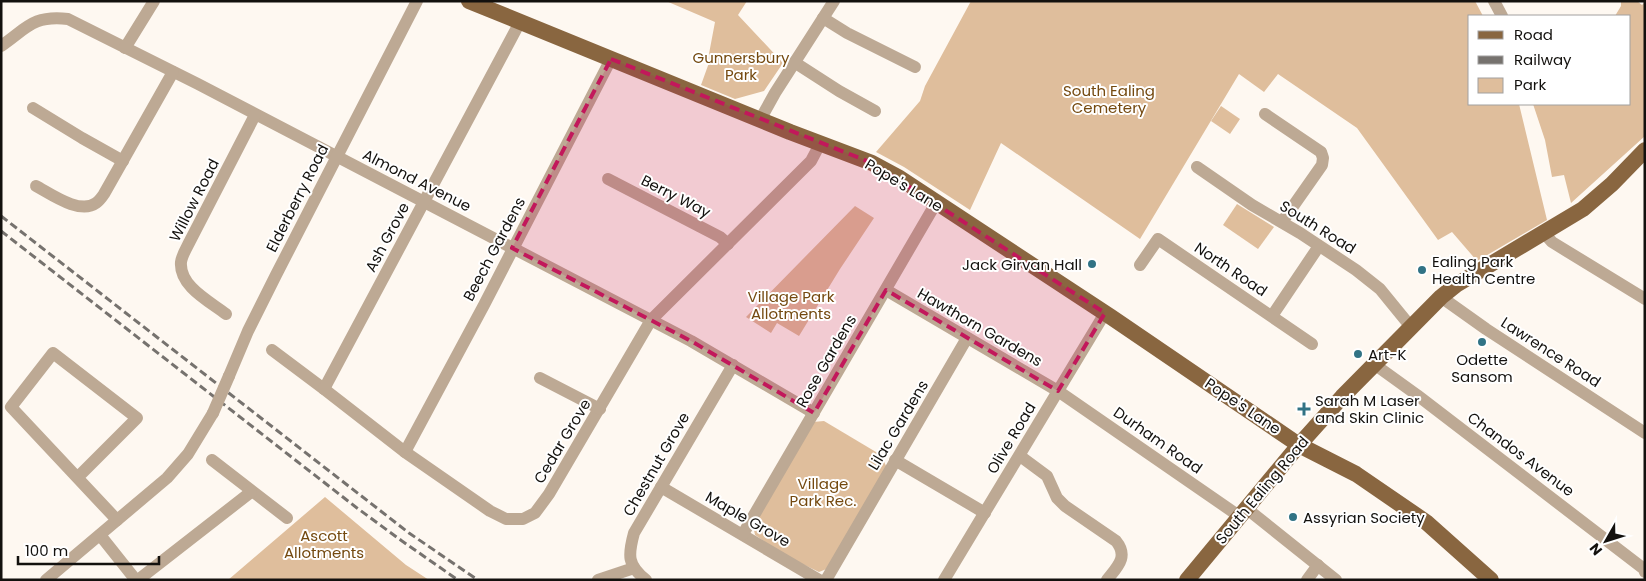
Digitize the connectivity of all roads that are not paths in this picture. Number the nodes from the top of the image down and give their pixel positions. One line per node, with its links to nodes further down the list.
1 (154, 1): 10 (street)
2 (417, 1): 22 (street, Elderberry Road)
3 (469, 1): 8 (main road, Pope's Lane)
4 (834, 1): 7 (street)
5 (1494, 1): 6 (street)
6 (1501, 15)
7 (823, 18): 12 (street); 13 (street)
8 (520, 22): 11 (main road, Pope's Lane); 27 (street, Ash Grove)
9 (1, 46): 10 (street, Almond Avenue)
10 (125, 48): 14 (street, Almond Avenue)
11 (611, 59): 19 (main road, Pope's Lane); 33 (street, Beech Gardens)
12 (794, 62): 16 (street); 19 (street)
13 (915, 67)
14 (173, 72): 18 (street, Almond Avenue); 23 (street)
15 (33, 108): 23 (street)
16 (875, 111)
17 (1265, 114): 29 (street)
18 (255, 115): 22 (street, Almond Avenue); 39 (street, Willow Road)
19 (760, 120): 20 (main road, Pope's Lane)
20 (820, 144): 28 (main road, Pope's Lane); 31 (street, Cedar Grove)
21 (1643, 156): 30 (main road, South Ealing Road)
22 (337, 158): 27 (street, Almond Avenue); 65 (street, Elderberry Road, bridge)
23 (123, 161): 26 (street)
24 (1197, 167): 29 (street, South Road)
25 (608, 179): 31 (street, Berry Way)
26 (36, 186)
27 (425, 202): 33 (street, Almond Avenue); 49 (street, Ash Grove)
28 (936, 203): 35 (street, Rose Gardens); 38 (main road, Pope's Lane)
29 (1282, 222): 32 (street, South Road)
30 (1544, 233): 36 (main road, South Ealing Road); 37 (street)
31 (728, 244): 41 (street, Cedar Grove)
32 (1319, 246): 40 (street); 42 (street, South Road)
33 (512, 248): 41 (street, Almond Avenue); 55 (street, Beech Gardens)
34 (1140, 265): 40 (street, North Road)
35 (886, 290): 43 (street, Hawthorn Gardens); 52 (street, Rose Gardens)
36 (1441, 297): 42 (main road, South Ealing Road); 53 (street, Lawrence Road)
37 (1645, 299)
38 (1105, 313): 50 (street, Olive Road); 54 (main road, Pope's Lane)
39 (226, 314)
40 (1272, 316): 44 (street, North Road)
41 (651, 320): 47 (street, Almond Avenue); 51 (street, Cedar Grove)
42 (1411, 327): 46 (main road, South Ealing Road)
43 (967, 338): 50 (street, Hawthorn Gardens); 58 (street, Lilac Gardens)
44 (1312, 344)
45 (272, 350): 49 (street, Cedar Grove)
46 (1374, 364): 54 (main road, South Ealing Road); 70 (street, Chandos Avenue)
47 (733, 365): 52 (street, Almond Avenue); 60 (street, Chestnut Grove)
48 (540, 378): 51 (street)
49 (324, 388): 55 (street, Cedar Grove)
50 (1058, 391): 56 (street, Olive Road); 62 (street, Durham Road)
51 (600, 409): 55 (street, Cedar Grove)
52 (814, 413): 66 (street, Rose Gardens)
53 (1645, 433)
54 (1300, 445): 62 (main road, South Ealing Road); 82 (main road, Pope's Lane)
55 (405, 452)
56 (1020, 456): 63 (street, Olive Road); 78 (street)
57 (212, 460): 61 (street)
58 (896, 460): 63 (street); 76 (street, Lilac Gardens)
59 (78, 477): 59 (street); 65 (street)
60 (661, 487): 66 (street, Maple Grove); 69 (street, Chestnut Grove)
61 (251, 492): 64 (street); 72 (street)
62 (1243, 512): 68 (street, Durham Road); 79 (main road, South Ealing Road)
63 (985, 513): 77 (street, Olive Road)
64 (287, 518)
65 (117, 520): 67 (street, Elderberry Road)
66 (743, 534): 75 (street, Maple Grove)
67 (100, 535): 71 (street, Elderberry Road); 72 (street)
68 (1318, 565): 80 (street); 81 (street, Durham Road)
69 (634, 568): 73 (street); 74 (street)
70 (1645, 572)
71 (48, 579)
72 (138, 580)
73 (598, 580)
74 (646, 580)
75 (818, 580)
76 (826, 580)
77 (944, 580)
78 (1107, 580)
79 (1188, 580)
80 (1307, 580)
81 (1336, 580)
82 (1491, 580)

